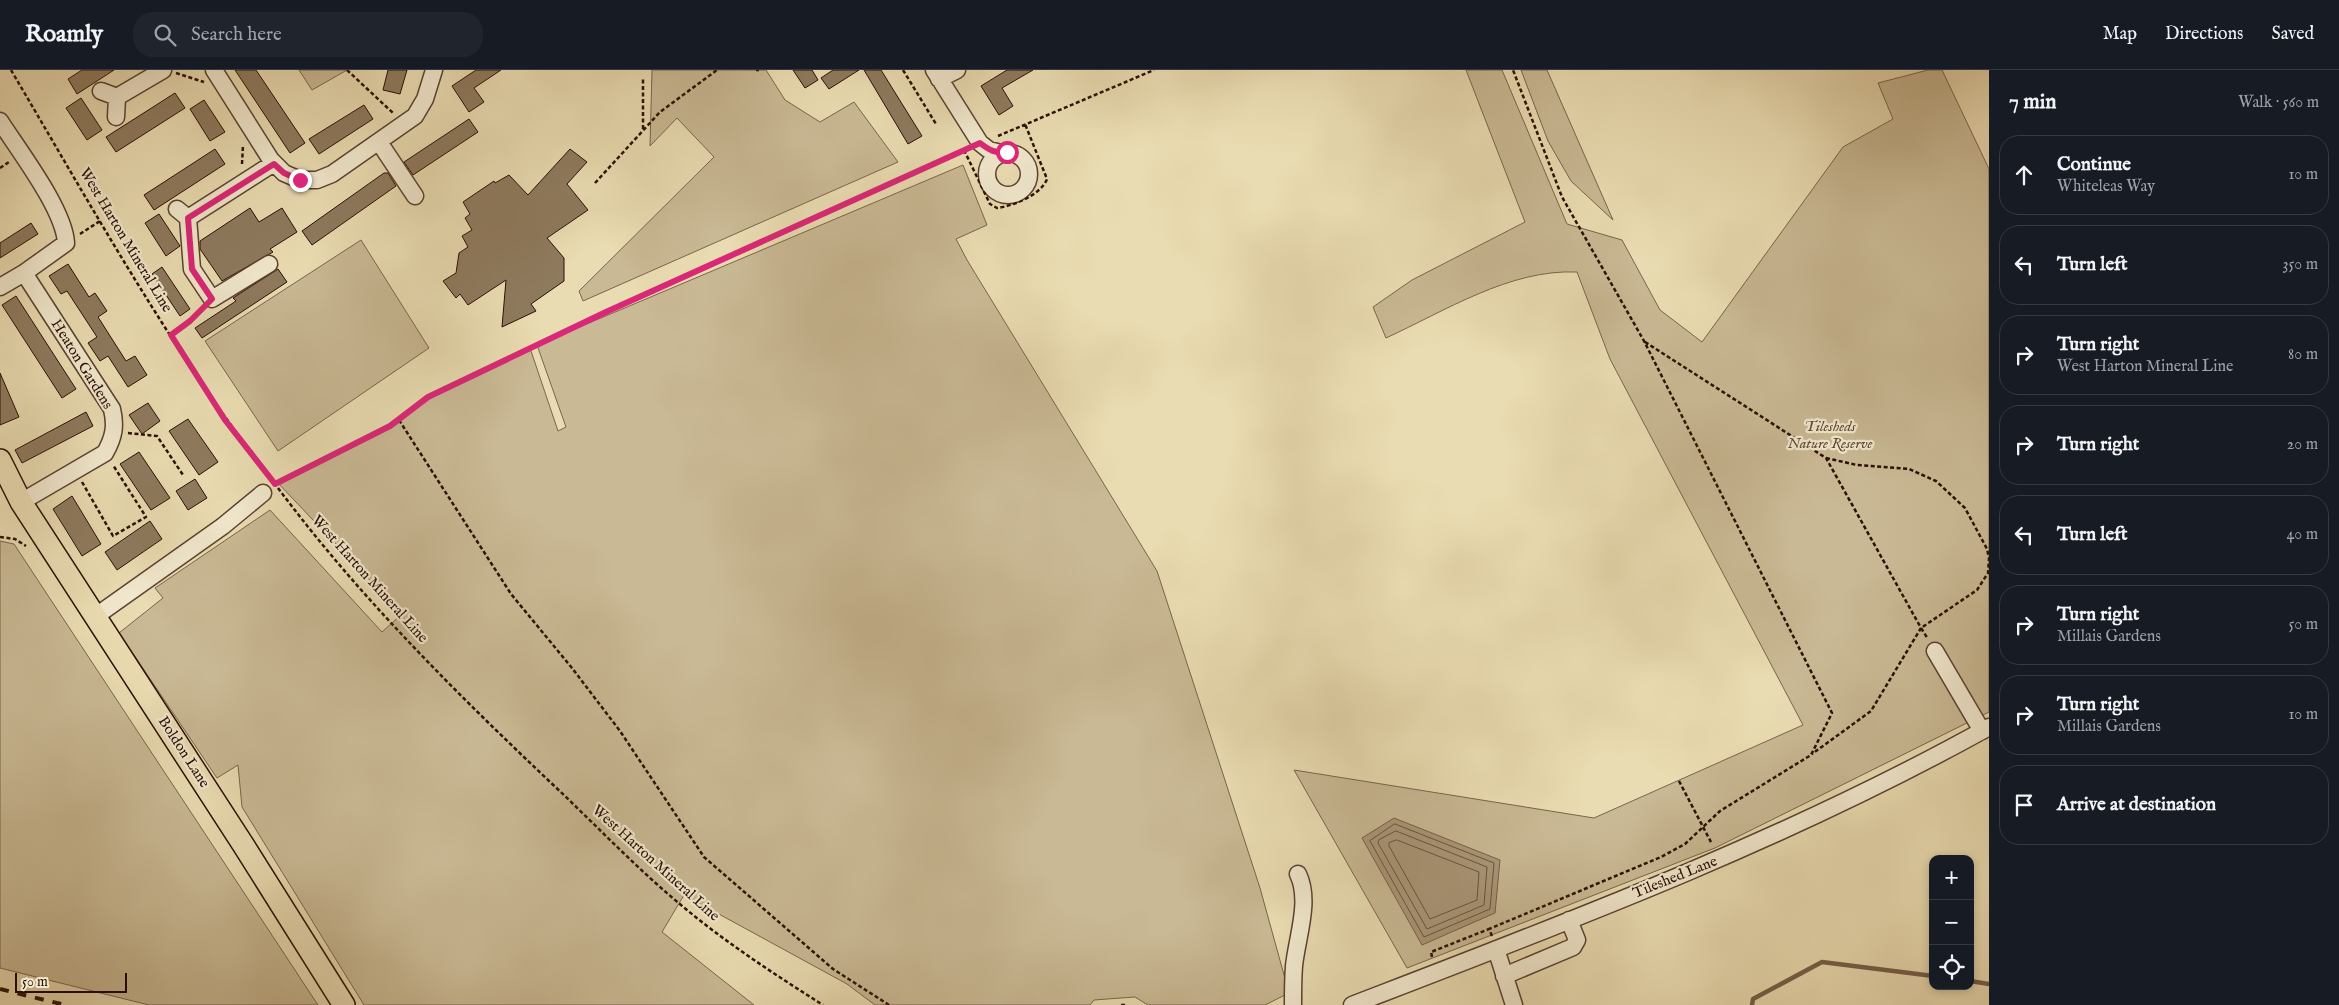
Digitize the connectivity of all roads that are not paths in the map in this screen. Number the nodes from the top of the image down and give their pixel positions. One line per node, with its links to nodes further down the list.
1 (162, 70): 6 (street)
2 (214, 70): 11 (street)
3 (434, 70): 8 (street)
4 (957, 70): 5 (street)
5 (936, 75): 9 (street)
6 (116, 116)
7 (0, 121): 15 (street)
8 (379, 142): 11 (street); 13 (street)
9 (980, 143): 10 (street); 12 (street)
10 (1001, 153): 12 (street); 12 (street)
11 (274, 164): 14 (street)
12 (988, 169)
13 (415, 196)
14 (269, 264)
15 (24, 273): 16 (street); 19 (street, Heaton Gardens)
16 (0, 286)
17 (0, 460): 19 (main road, Boldon Lane)
18 (269, 488): 20 (street)
19 (21, 502): 20 (main road, Boldon Lane)
20 (96, 616): 27 (main road, Boldon Lane)
21 (1935, 651): 22 (street)
22 (1985, 729): 24 (street, Tileshed Lane)
23 (1298, 874): 28 (street)
24 (1569, 920): 25 (street, Tileshed Lane); 26 (street)
25 (1496, 949): 26 (street); 29 (street, Tileshed Lane)
26 (1504, 976): 30 (street)
27 (344, 1005)
28 (1293, 1005)
29 (1352, 1005)
30 (1514, 1005)

